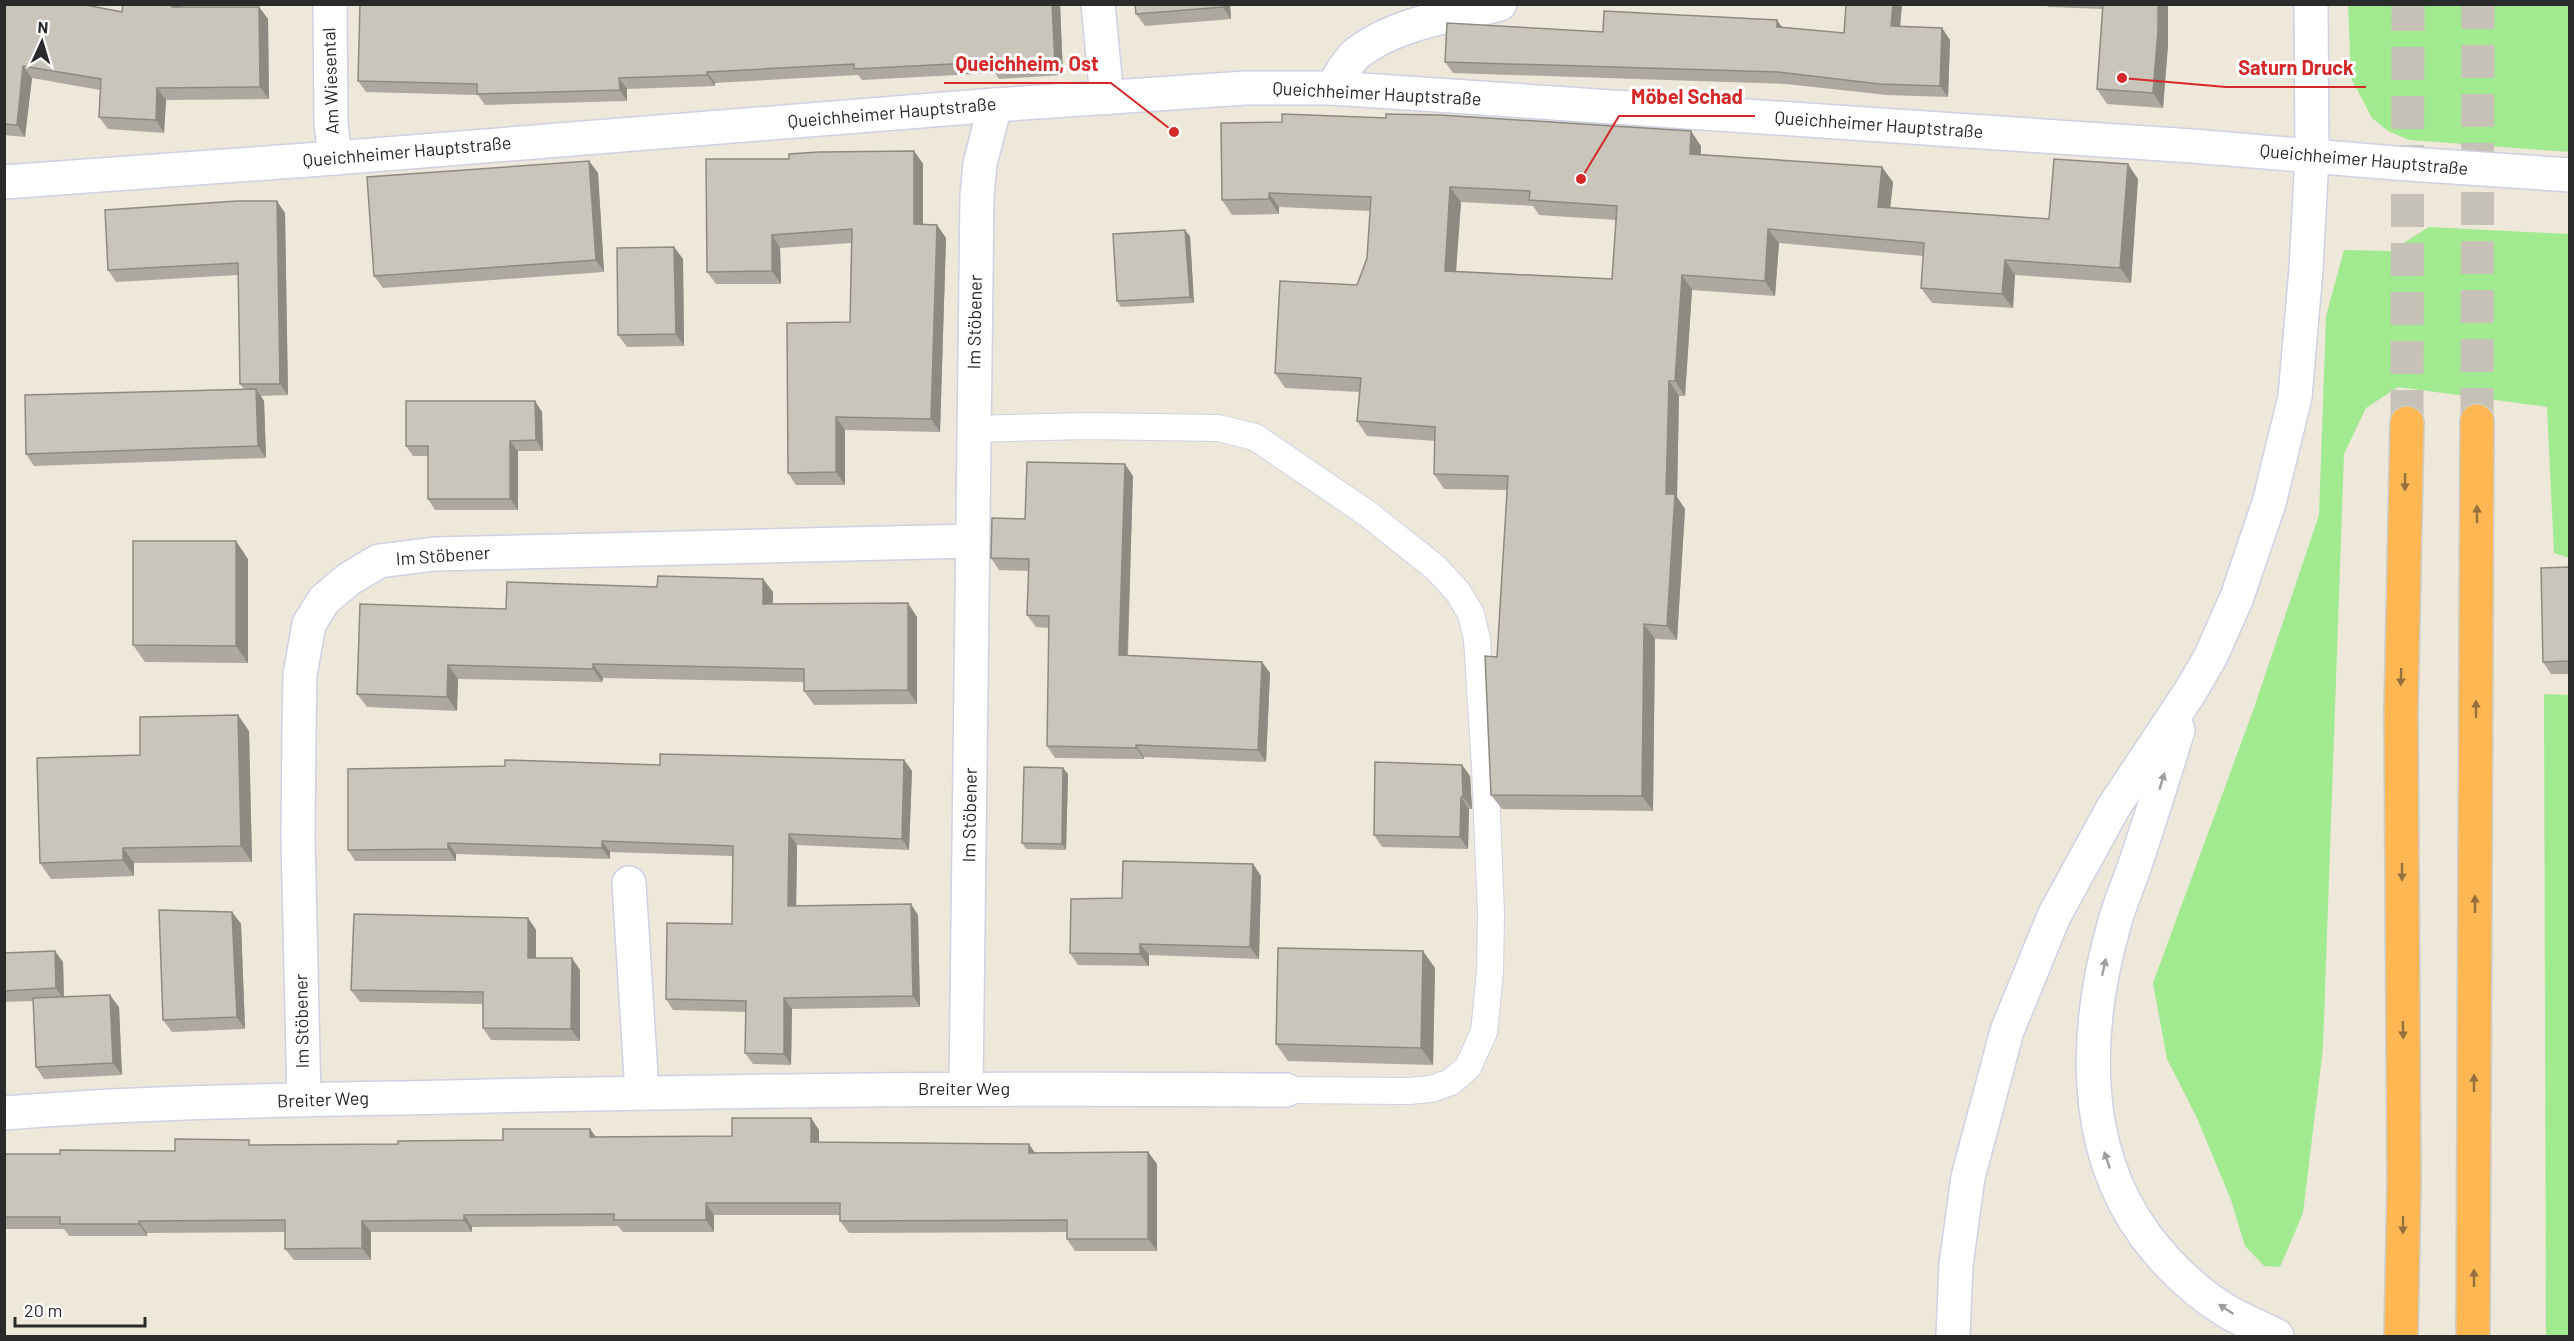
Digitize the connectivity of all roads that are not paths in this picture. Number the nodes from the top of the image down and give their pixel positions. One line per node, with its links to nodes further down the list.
1 (330, 4): 9 (street, Am Wiesental)
2 (1098, 4): 6 (street)
3 (1500, 4): 5 (street)
4 (2311, 4): 8 (street)
5 (1332, 88): 6 (street, Queichheimer Hauptstraße); 8 (street, Queichheimer Hauptstraße)
6 (1107, 98): 7 (street, Queichheimer Hauptstraße)
7 (995, 105): 9 (street, Queichheimer Hauptstraße); 14 (street, Im Stöbener)
8 (2312, 156): 10 (street, Queichheimer Hauptstraße); 16 (street)
9 (335, 158): 11 (street, Queichheimer Hauptstraße)
10 (2570, 175)
11 (4, 182)
12 (2477, 421): 26 (highway, one-way to 12)
13 (2407, 423): 25 (highway, one-way to 25)
14 (973, 429): 15 (street, Im Stöbener); 19 (lane)
15 (971, 541): 18 (street, Im Stöbener); 21 (street, Im Stöbener)
16 (2190, 692): 23 (street); 24 (street, one-way to 16)
17 (629, 883): 20 (street)
18 (966, 1088): 19 (street, Breiter Weg); 20 (street, Breiter Weg)
19 (1286, 1090)
20 (642, 1092): 21 (street, Breiter Weg)
21 (304, 1100): 22 (street, Breiter Weg)
22 (4, 1113)
23 (1953, 1336)
24 (2277, 1336)
25 (2401, 1336)
26 (2474, 1336)

